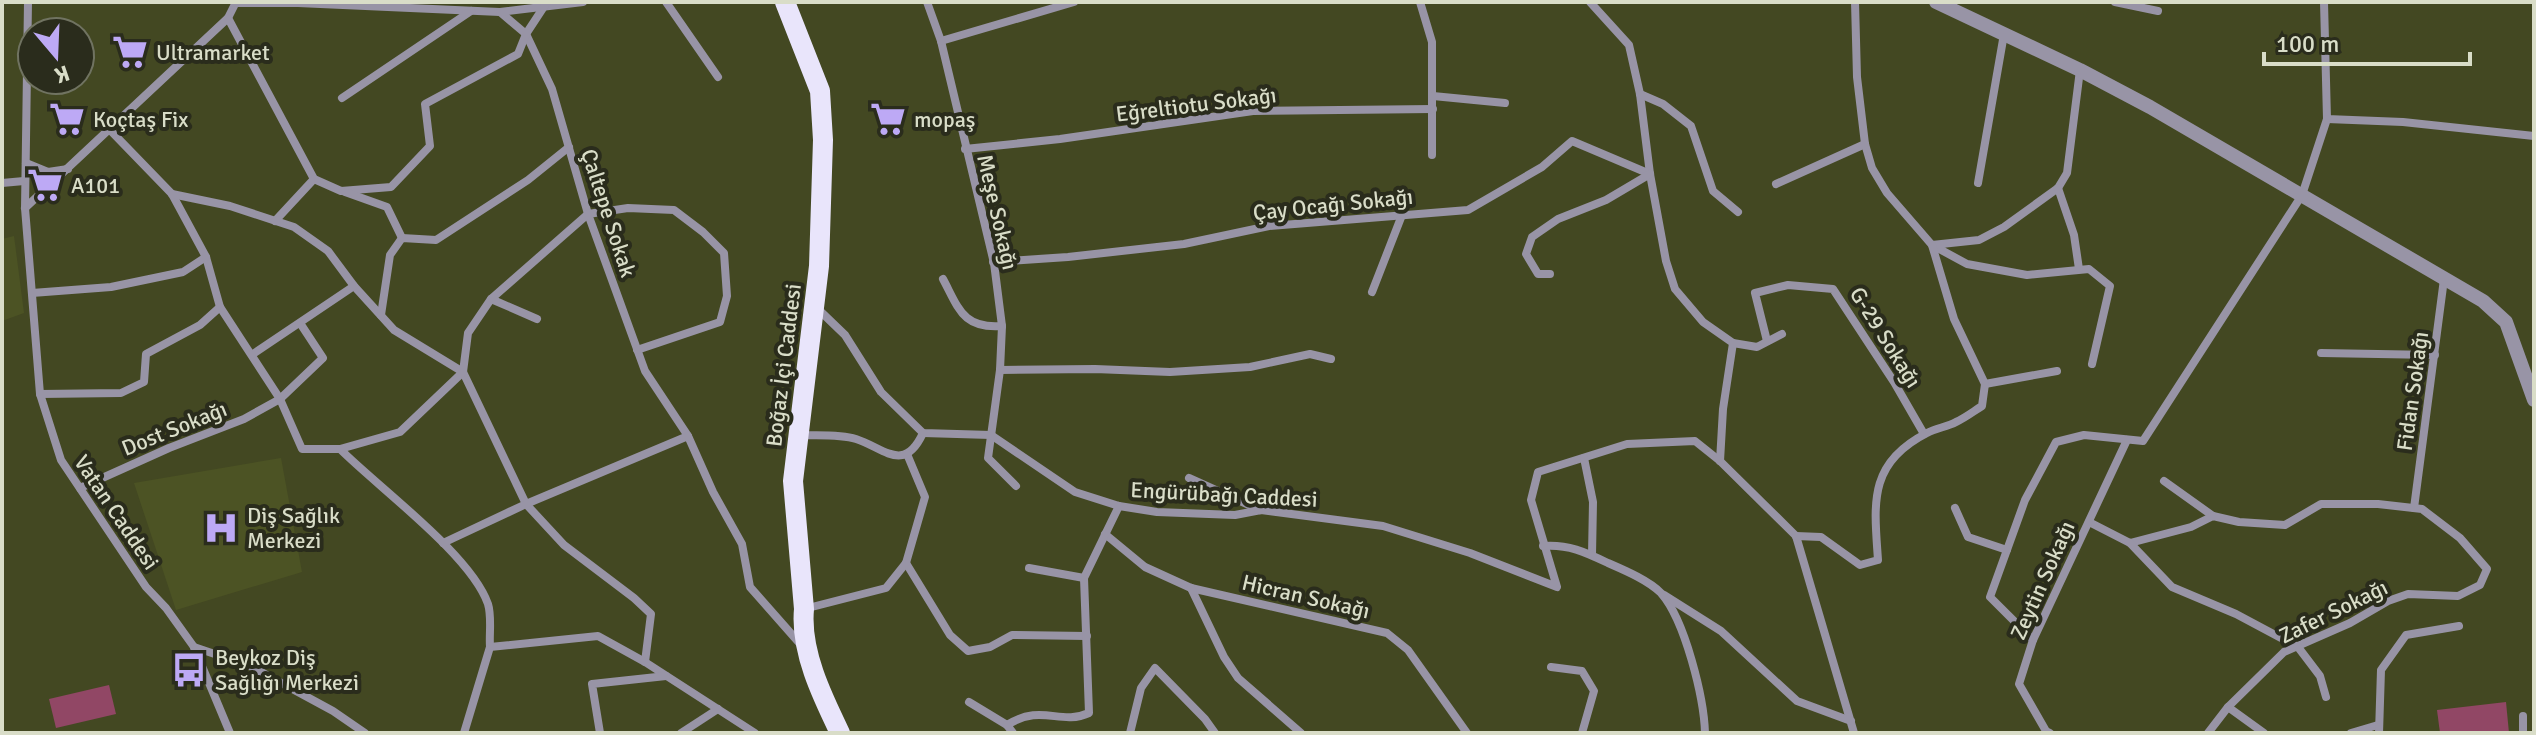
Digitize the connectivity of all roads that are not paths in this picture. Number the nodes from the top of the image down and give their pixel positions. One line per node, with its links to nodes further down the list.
1 (28, 2): 37 (street, Vatan Caddesi)
2 (583, 2): 14 (street)
3 (666, 2): 24 (street)
4 (785, 2): 66 (main road, Boğaz İçi Caddesi)
5 (927, 2): 22 (street, Meşe Sokağı)
6 (1074, 2): 22 (street)
7 (1420, 2): 26 (street)
8 (1590, 2): 25 (street)
9 (1855, 2): 33 (street)
10 (1936, 2): 21 (street)
11 (2115, 2): 17 (street)
12 (2324, 2): 30 (street)
13 (236, 3): 15 (street); 19 (street)
14 (547, 4): 18 (street); 20 (street)
15 (454, 6): 16 (street)
16 (471, 11): 18 (street); 27 (street)
17 (2158, 11)
18 (500, 12): 20 (street, Çaltepe Sokak)
19 (228, 18): 31 (street); 40 (street)
20 (526, 34): 34 (street, Çaltepe Sokak); 46 (street)
21 (2004, 34): 23 (street); 43 (street)
22 (941, 41): 35 (street, Meşe Sokağı)
23 (2080, 70): 45 (street); 48 (street)
24 (718, 77)
25 (1640, 94): 39 (street); 50 (street)
26 (1433, 96): 28 (street); 29 (street)
27 (342, 98)
28 (1505, 103)
29 (1433, 109): 35 (street, Eğreltiotu Sokağı); 36 (street)
30 (2327, 119): 32 (street); 48 (street)
31 (110, 130): 38 (street); 47 (street)
32 (2534, 136)
33 (1865, 144): 44 (street); 55 (street)
34 (569, 147): 51 (street, Çaltepe Sokak); 54 (street)
35 (965, 149): 57 (street, Meşe Sokağı)
36 (1432, 155)
37 (26, 163): 38 (street); 41 (street, Vatan Caddesi)
38 (69, 169): 49 (street)
39 (1650, 174): 52 (street, Çay Ocağı Sokağı); 59 (street); 74 (street)
40 (314, 179): 46 (street); 53 (street)
41 (24, 181): 42 (street); 49 (street, Vatan Caddesi)
42 (2, 183)
43 (1978, 183)
44 (1776, 184)
45 (2058, 188): 55 (street); 58 (street)
46 (341, 191): 54 (street)
47 (172, 194): 53 (street); 56 (street)
48 (2302, 195): 61 (street); 93 (street)
49 (25, 208): 64 (street, Vatan Caddesi)
50 (1738, 212)
51 (588, 214): 65 (street); 75 (street, Çaltepe Sokak); 75 (street)
52 (1402, 215): 57 (street, Çay Ocağı Sokağı); 63 (street)
53 (275, 221): 62 (street)
54 (402, 238): 68 (street)
55 (1932, 245): 58 (street); 84 (street)
56 (206, 257): 64 (street); 67 (street)
57 (993, 262): 71 (street, Meşe Sokağı)
58 (2079, 269): 80 (street)
59 (1550, 274)
60 (943, 279): 71 (street)
61 (2444, 279): 78 (street, Fidan Sokağı); 87 (street)
62 (354, 286): 68 (street); 70 (street)
63 (1372, 292)
64 (32, 293): 85 (street, Vatan Caddesi)
65 (491, 299): 69 (street); 83 (street)
66 (814, 306): 88 (street); 90 (main road, Boğaz İçi Caddesi)
67 (220, 307): 77 (street); 85 (street)
68 (381, 315): 83 (street)
69 (537, 319)
70 (300, 323): 77 (street); 86 (street, Dost Sokağı)
71 (1002, 326): 81 (street, Meşe Sokağı)
72 (1782, 334): 73 (street)
73 (1767, 341): 74 (street); 89 (street, G-29 Sokağı)
74 (1733, 343): 97 (street)
75 (637, 350): 92 (street, Çaltepe Sokak)
76 (2321, 353): 78 (street)
77 (253, 354): 86 (street)
78 (2435, 355): 105 (street, Fidan Sokağı)
79 (1331, 359): 81 (street)
80 (2092, 364)
81 (1000, 370): 91 (street, Meşe Sokağı)
82 (2057, 371): 84 (street)
83 (463, 372): 94 (street); 102 (street)
84 (1985, 384): 89 (street)
85 (40, 394): 101 (street, Vatan Caddesi)
86 (280, 399): 94 (street); 101 (street, Dost Sokağı)
87 (2534, 400)
88 (923, 433): 91 (street); 95 (street)
89 (1924, 434): 110 (street)
90 (798, 435): 95 (street); 121 (main road, Boğaz İçi Caddesi)
91 (991, 435): 100 (street); 103 (street, Engürübağı Caddesi)
92 (688, 436): 102 (street); 128 (street, Çaltepe Sokak)
93 (2127, 440): 108 (street, Zeytin Sokağı); 114 (street)
94 (340, 449): 111 (street)
95 (907, 454): 116 (street)
96 (1584, 458): 97 (street, Engürübağı Caddesi); 113 (street, Engürübağı Caddesi); 115 (street)
97 (1720, 461): 110 (street, Engürübağı Caddesi)
98 (1189, 478): 106 (street)
99 (2164, 481): 107 (street)
100 (1016, 486)
101 (80, 488): 125 (street, Vatan Caddesi)
102 (526, 504): 111 (street); 129 (street)
103 (1119, 506): 106 (street, Engürübağı Caddesi); 109 (street)
104 (1955, 508): 114 (street)
105 (2414, 508): 107 (street, Zafer Sokağı); 127 (street, Zafer Sokağı)
106 (1261, 510): 113 (street, Engürübağı Caddesi)
107 (2213, 516): 112 (street)
108 (2089, 522): 112 (street); 124 (street, Zeytin Sokağı)
109 (1105, 534): 118 (street); 119 (street, Hicran Sokağı)
110 (1796, 536): 137 (street, Engürübağı Caddesi)
111 (443, 543): 126 (street)
112 (2130, 543): 127 (street)
113 (1543, 546): 115 (street)
114 (2007, 550): 124 (street)
115 (1592, 555): 120 (street)
116 (906, 563): 121 (street); 123 (street)
117 (1029, 568): 118 (street)
118 (1084, 578): 123 (street)
119 (1191, 588): 150 (street); 151 (street, Hicran Sokağı)
120 (1660, 593): 137 (street); 153 (street)
121 (804, 609): 128 (main road, Boğaz İçi Caddesi)
122 (2459, 626): 139 (street)
123 (1087, 636): 138 (street)
124 (2033, 640): 155 (street, Zeytin Sokağı)
125 (194, 647): 141 (street, Vatan Caddesi); 142 (street)
126 (490, 647): 129 (street); 143 (street)
127 (2298, 647): 132 (street); 134 (street, Zafer Sokağı)
128 (810, 656): 147 (main road, Boğaz İçi Caddesi)
129 (645, 662): 131 (street)
130 (1551, 667): 152 (street)
131 (667, 676): 135 (street); 144 (street)
132 (2326, 697)
133 (969, 702): 138 (street)
134 (2228, 707): 156 (street, Zafer Sokağı); 157 (street)
135 (718, 709): 140 (street); 145 (street)
136 (2523, 716): 159 (street)
137 (1851, 721): 154 (street, Engürübağı Caddesi)
138 (1010, 729)
139 (2379, 729): 158 (street)
140 (743, 731): 146 (street)
141 (230, 733)
142 (365, 733)
143 (464, 733)
144 (600, 733)
145 (681, 733)
146 (755, 733)
147 (840, 733)
148 (1130, 733): 149 (street)
149 (1215, 733)
150 (1301, 733)
151 (1467, 733)
152 (1582, 733)
153 (1705, 733)
154 (1854, 733)
155 (2050, 733)
156 (2208, 733)
157 (2264, 733)
158 (2351, 733)
159 (2523, 733)

